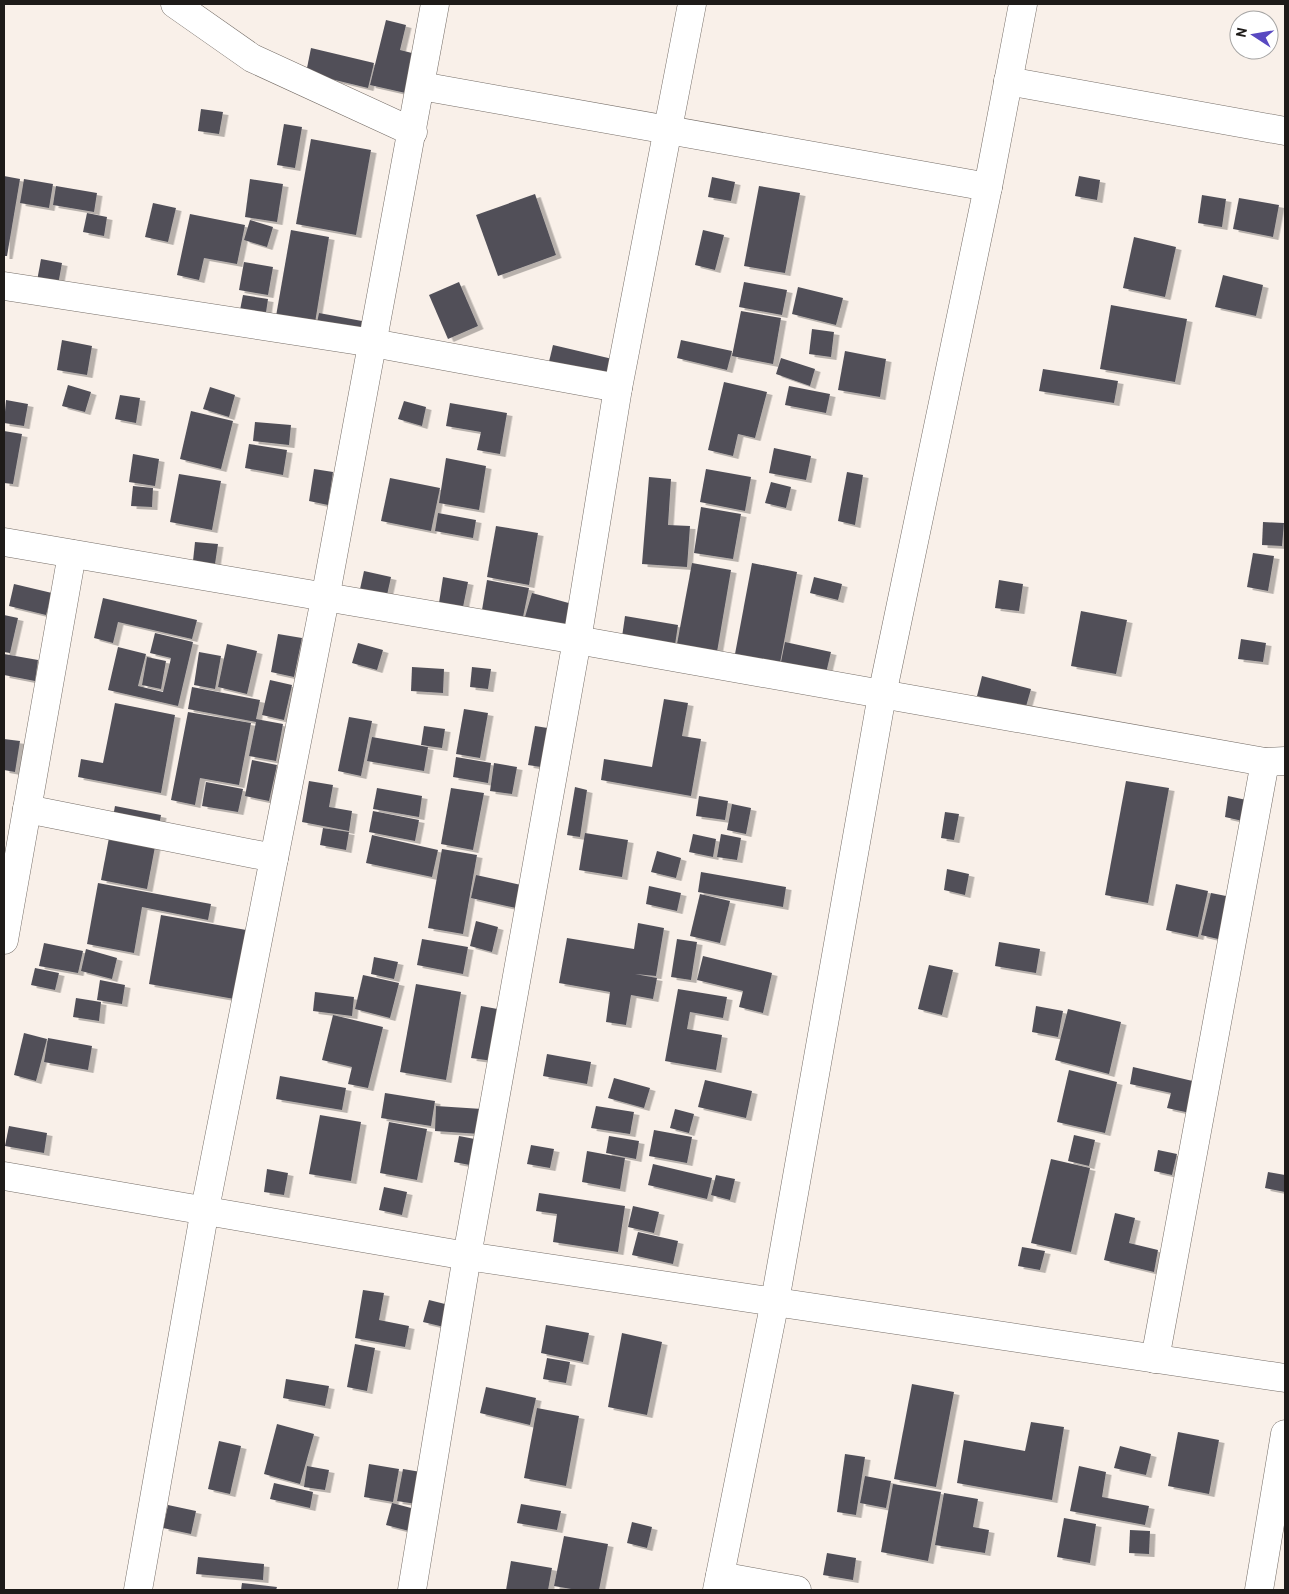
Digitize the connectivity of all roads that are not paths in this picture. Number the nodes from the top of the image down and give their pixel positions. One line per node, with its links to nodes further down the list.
1 (176, 4): 8 (street)
2 (435, 4): 6 (street)
3 (692, 4): 9 (street)
4 (1023, 4): 5 (street)
5 (1008, 80): 7 (street); 10 (street)
6 (421, 86): 8 (street); 9 (street)
7 (1285, 131)
8 (413, 132): 12 (street)
9 (668, 132): 10 (street); 13 (street)
10 (988, 187): 18 (street)
11 (4, 286): 12 (street)
12 (373, 342): 13 (street); 16 (street)
13 (618, 388): 17 (street)
14 (4, 542): 15 (street)
15 (72, 554): 16 (street); 20 (street)
16 (325, 599): 17 (street); 21 (street)
17 (577, 640): 18 (street); 25 (street)
18 (882, 695): 19 (street); 26 (street)
19 (1275, 762): 27 (street)
20 (27, 808): 21 (street); 22 (street)
21 (274, 858): 24 (street)
22 (4, 940)
23 (4, 1176): 24 (street)
24 (205, 1210): 25 (street); 31 (street)
25 (467, 1256): 26 (street); 32 (street)
26 (775, 1302): 27 (street); 30 (street)
27 (1155, 1359): 28 (street)
28 (1285, 1378)
29 (1285, 1434): 34 (street)
30 (718, 1583): 33 (street)
31 (138, 1590)
32 (412, 1590)
33 (797, 1590)
34 (1259, 1590)

